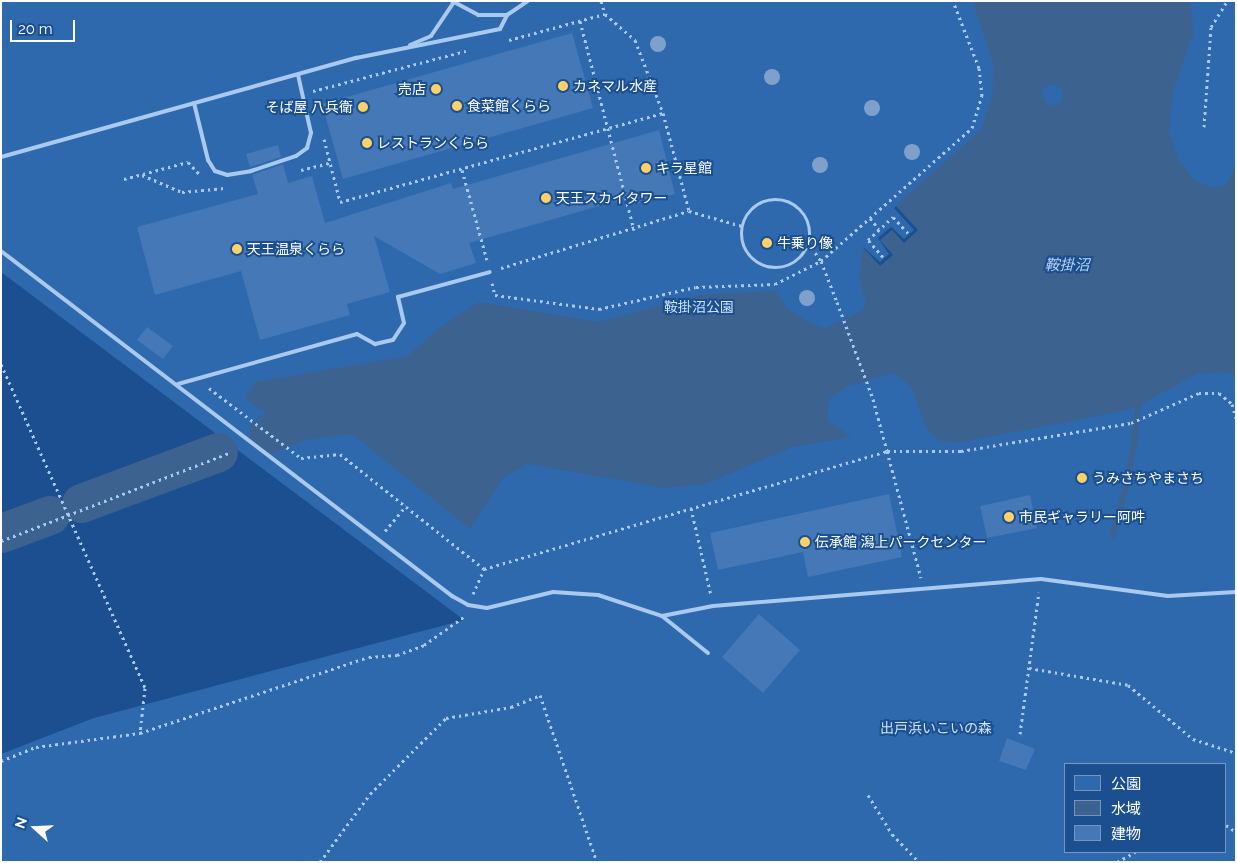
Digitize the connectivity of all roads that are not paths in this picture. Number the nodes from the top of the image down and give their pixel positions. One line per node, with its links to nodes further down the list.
1 (528, 1): 3 (lane)
2 (452, 2): 3 (lane); 4 (lane)
3 (507, 15): 4 (lane)
4 (404, 48): 5 (lane)
5 (298, 76): 6 (lane); 6 (lane)
6 (194, 102): 7 (lane)
7 (1, 157)
8 (1, 251): 10 (lane)
9 (490, 272): 10 (lane)
10 (178, 384): 12 (lane)
11 (1236, 592): 12 (lane)
12 (662, 616): 13 (lane)
13 (708, 653)

